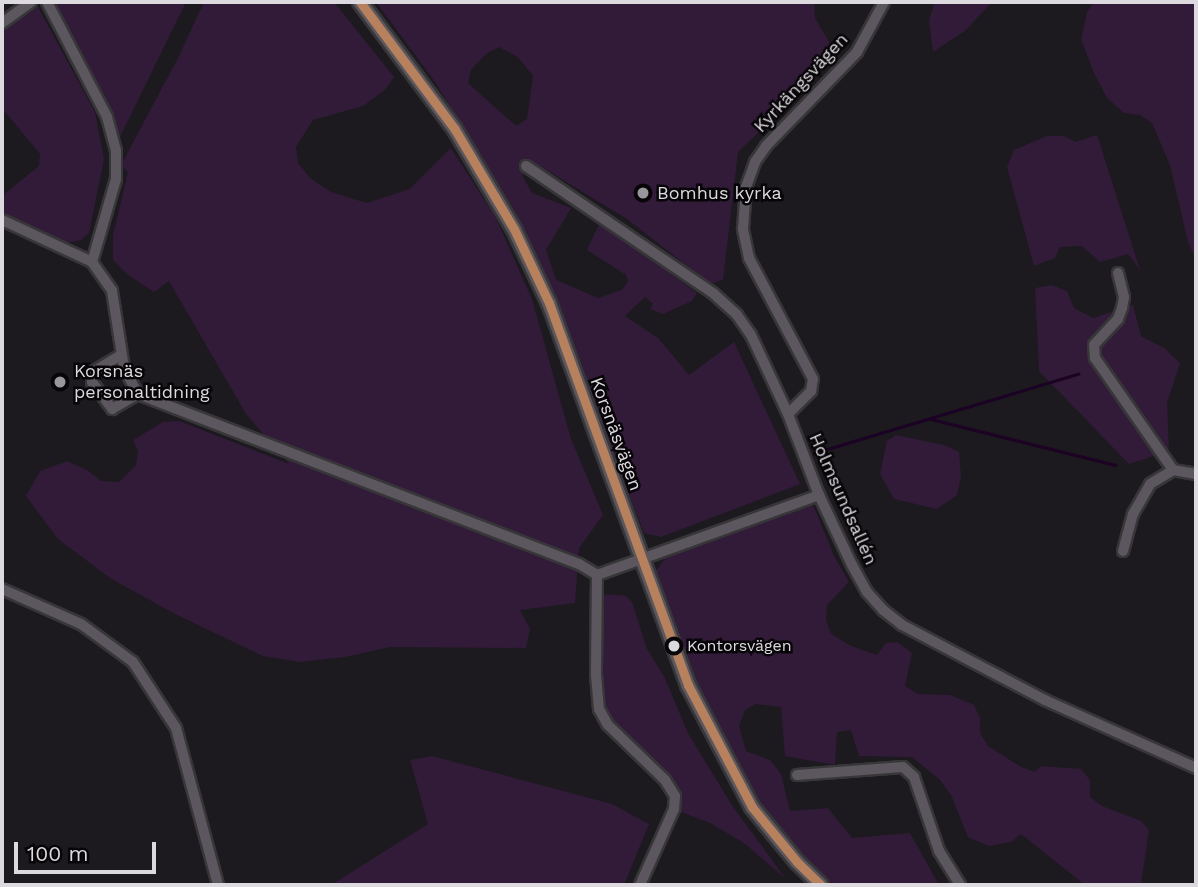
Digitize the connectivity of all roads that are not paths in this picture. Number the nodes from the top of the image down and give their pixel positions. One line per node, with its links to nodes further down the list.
1 (30, 2): 5 (street)
2 (47, 2): 8 (street)
3 (360, 2): 17 (street, Korsnäsvägen)
4 (884, 2): 12 (street, Kyrkängsvägen)
5 (2, 23)
6 (526, 166): 12 (street, Holmsundsallén)
7 (2, 220): 8 (street)
8 (92, 262): 10 (street)
9 (1118, 273): 13 (street)
10 (121, 355): 11 (street); 11 (street)
11 (138, 394): 18 (street)
12 (788, 414): 15 (street, Holmsundsallén)
13 (1173, 470): 14 (street); 16 (street)
14 (1196, 474)
15 (819, 495): 17 (street); 20 (street, Holmsundsallén)
16 (1123, 551)
17 (642, 560): 18 (street); 24 (street, Korsnäsvägen)
18 (597, 575): 23 (street)
19 (2, 589): 22 (street)
20 (1196, 768)
21 (797, 775): 25 (street)
22 (218, 885)
23 (640, 885)
24 (821, 885)
25 (960, 885)

